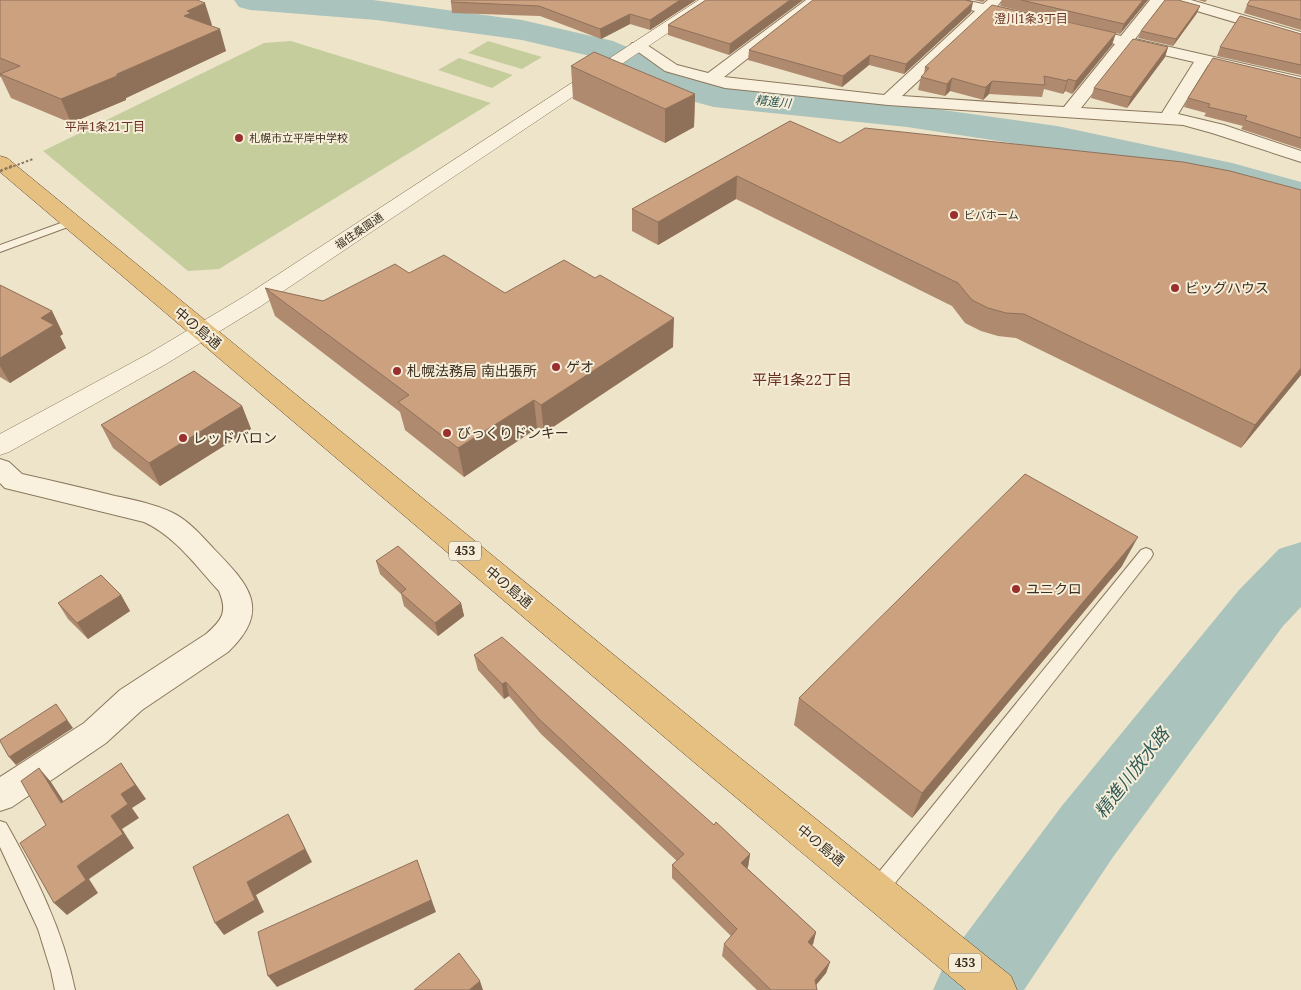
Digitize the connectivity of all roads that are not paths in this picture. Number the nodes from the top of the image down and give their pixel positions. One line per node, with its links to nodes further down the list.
1 (709, 0): 11 (street, 福住桑園通)
2 (815, 0): 13 (street)
3 (945, 0): 6 (street)
4 (1158, 0): 10 (street)
5 (1186, 1): 9 (street)
6 (990, 5): 7 (street); 15 (street)
7 (1041, 22)
8 (1070, 29): 10 (street)
9 (1301, 37)
10 (1126, 42): 12 (street); 16 (street)
11 (627, 54): 13 (street); 22 (street, 福住桑園通)
12 (1204, 59): 14 (street); 17 (street)
13 (710, 80): 15 (street)
14 (1301, 82)
15 (888, 100): 16 (street)
16 (1069, 112): 17 (street)
17 (1167, 118): 18 (street)
18 (1301, 157)
19 (0, 162): 20 (highway, 中の島通 / 453)
20 (72, 222): 21 (lane); 22 (highway, 中の島通 / 453)
21 (0, 249)
22 (202, 331): 23 (street, 福住桑園通); 28 (highway, 中の島通 / 453)
23 (0, 446)
24 (0, 468): 26 (street)
25 (1146, 554): 28 (lane)
26 (0, 796)
27 (0, 829): 29 (lane)
28 (876, 891): 30 (highway, 中の島通 / 453)
29 (65, 990)
30 (997, 990)

